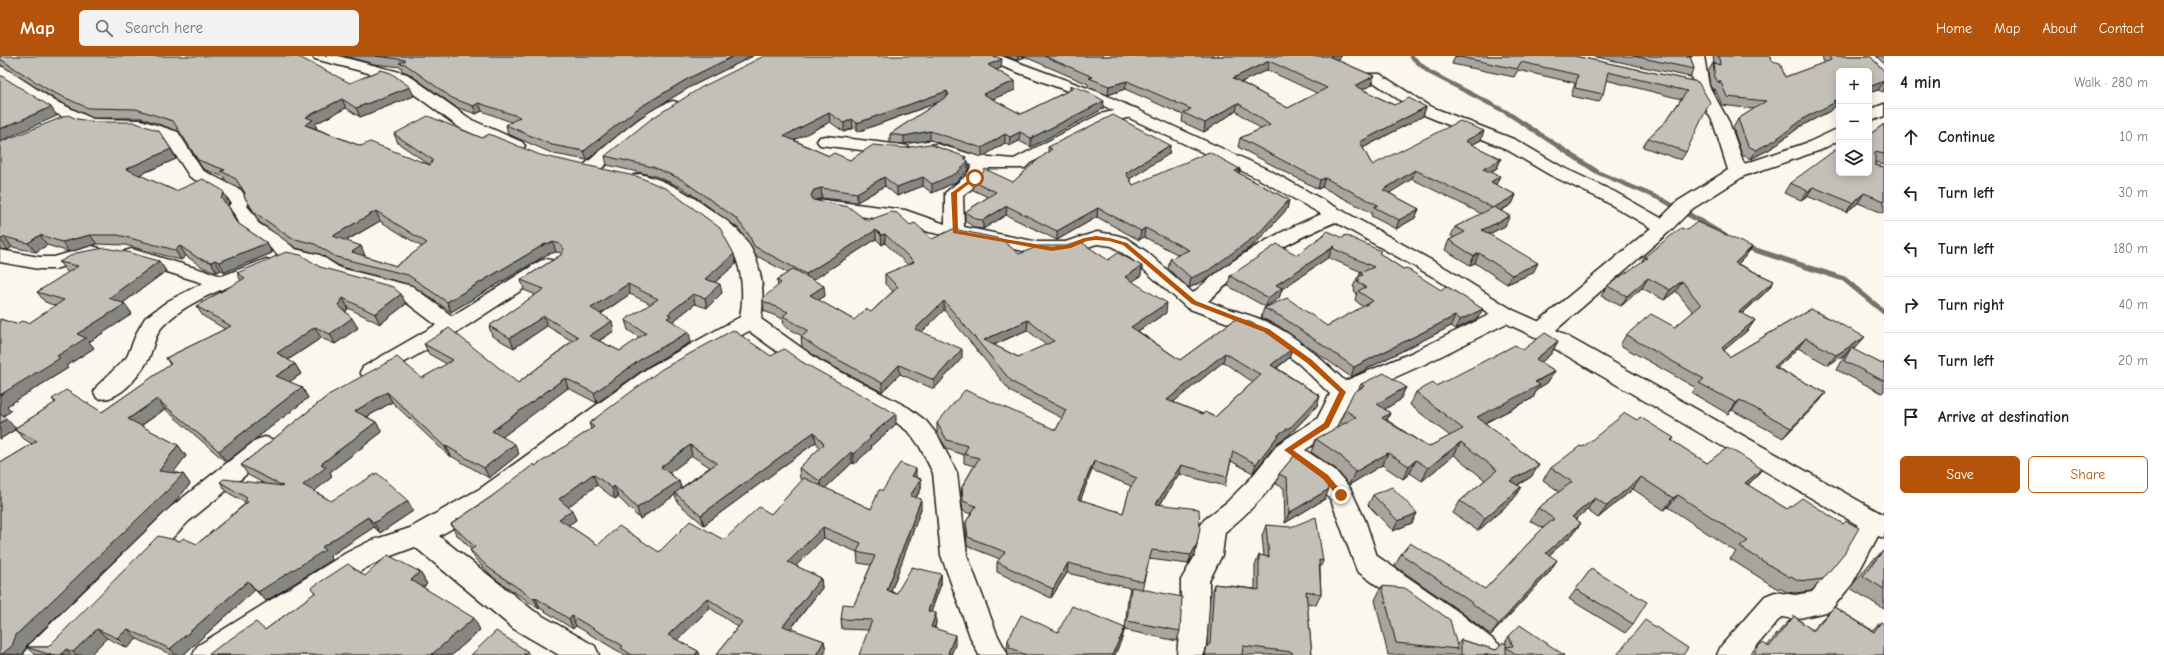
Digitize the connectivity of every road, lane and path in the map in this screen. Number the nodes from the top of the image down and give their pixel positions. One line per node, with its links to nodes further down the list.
1 (320, 56): 15 (street)
2 (987, 56): 8 (street)
3 (1696, 56): 20 (street)
4 (0, 71): 10 (street)
5 (1374, 76): 23 (street)
6 (685, 99): 19 (street)
7 (1884, 109): 9 (street)
8 (1132, 112): 17 (street); 22 (street)
9 (1872, 115)
10 (73, 116): 11 (street); 25 (street)
11 (53, 124)
12 (1836, 135): 14 (street)
13 (826, 141): 17 (street)
14 (1815, 146): 16 (street); 20 (street)
15 (530, 151)
16 (1833, 153)
17 (982, 163): 24 (street)
18 (572, 164): 19 (street)
19 (591, 168): 31 (street)
20 (1738, 172): 23 (street)
21 (822, 205): 24 (street)
22 (1336, 215): 29 (street); 30 (street)
23 (1675, 216): 33 (street)
24 (955, 232): 29 (street)
25 (289, 254): 28 (street); 32 (street)
26 (0, 256): 28 (street)
27 (556, 259): 32 (street)
28 (224, 283): 35 (street)
29 (1194, 302): 36 (street)
30 (1506, 315): 33 (street); 36 (street)
31 (750, 321): 40 (street); 44 (street)
32 (451, 326): 34 (street)
33 (1541, 330): 39 (street)
34 (355, 381)
35 (105, 392)
36 (1342, 392): 38 (street)
37 (284, 431): 41 (street)
38 (1288, 450): 45 (street); 46 (street)
39 (1879, 525): 47 (street)
40 (419, 535): 42 (street); 43 (street)
41 (38, 655)
42 (207, 655)
43 (585, 655)
44 (994, 655)
45 (1191, 655)
46 (1491, 655)
47 (1731, 655)

